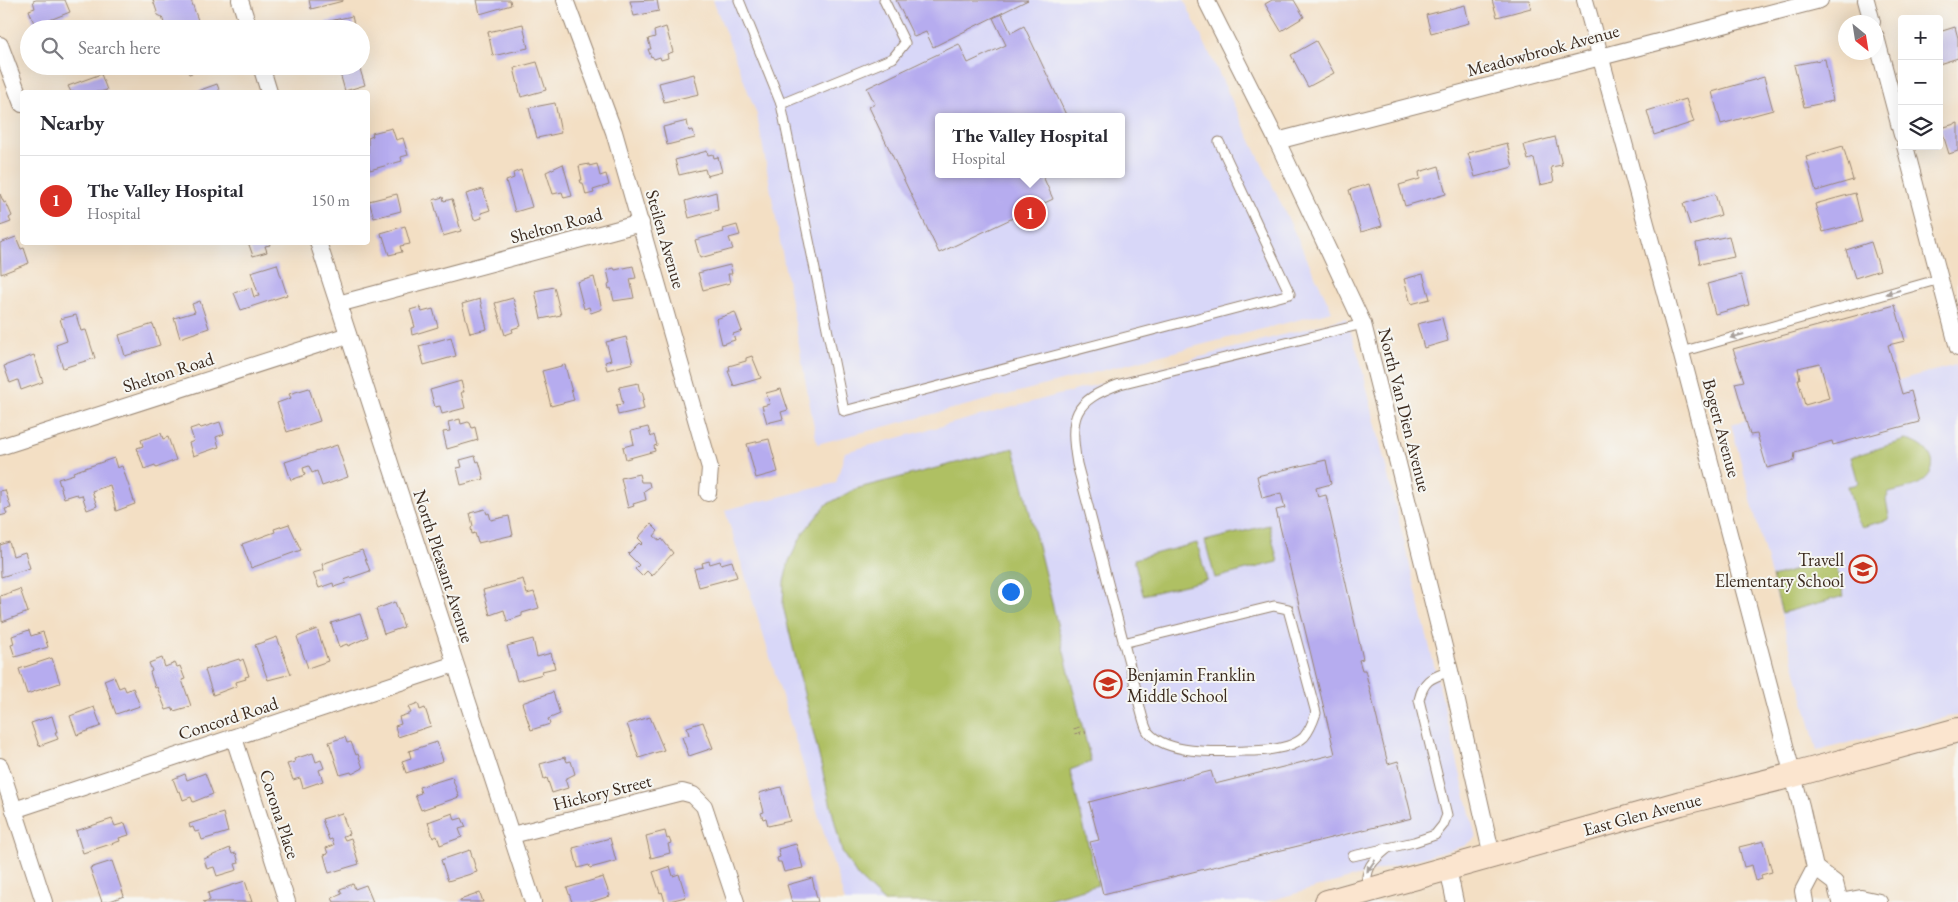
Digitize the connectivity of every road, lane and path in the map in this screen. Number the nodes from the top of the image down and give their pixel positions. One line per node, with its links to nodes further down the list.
1 (240, 0): 10 (street)
2 (565, 0): 22 (street, Steilen Avenue)
3 (739, 0): 17 (lane)
4 (884, 0): 17 (lane)
5 (1206, 0): 19 (street, North Van Dien Avenue)
6 (1585, 0): 12 (street, Bogert Avenue)
7 (1820, 0): 12 (street, Meadowbrook Avenue)
8 (1866, 0): 9 (street)
9 (1870, 15)
10 (246, 20)
11 (0, 45): 16 (street)
12 (1600, 56): 19 (street, Meadowbrook Avenue); 29 (street, Bogert Avenue)
13 (1882, 60): 18 (street)
14 (264, 75): 15 (street)
15 (268, 90)
16 (20, 99)
17 (781, 104): 20 (lane)
18 (1898, 120)
19 (1277, 141): 26 (street, North Van Dien Avenue)
20 (1219, 142)
21 (1906, 150): 24 (street)
22 (640, 223): 25 (street, Shelton Road); 31 (street, Steilen Avenue)
23 (319, 245): 25 (street, North Pleasant Avenue)
24 (1940, 279): 28 (street); 29 (lane, one-way to 29)
25 (338, 304): 27 (street, North Pleasant Avenue)
26 (1363, 324): 32 (lane); 34 (street, North Van Dien Avenue)
27 (348, 335): 30 (street, Shelton Road); 33 (street, North Pleasant Avenue)
28 (1958, 348)
29 (1682, 352): 40 (street, Bogert Avenue)
30 (0, 447)
31 (708, 493)
32 (1123, 643): 32 (lane)
33 (455, 664): 38 (street, Concord Road); 42 (street, North Pleasant Avenue)
34 (1450, 671): 43 (lane); 45 (street, North Van Dien Avenue)
35 (1077, 728): 37 (path)
36 (1958, 730): 40 (street, East Glen Avenue)
37 (1087, 732)
38 (234, 738): 41 (street, Concord Road); 50 (street, Corona Place)
39 (0, 766): 41 (street)
40 (1793, 775): 45 (street, East Glen Avenue); 47 (street, Bogert Avenue)
41 (14, 810): 49 (street)
42 (512, 835): 51 (street, North Pleasant Avenue); 52 (street, Hickory Street)
43 (1390, 846): 44 (lane); 48 (lane, one-way to 48)
44 (1353, 856)
45 (1492, 856): 46 (street, East Glen Avenue)
46 (1448, 868): 48 (street, East Glen Avenue); 54 (street)
47 (1816, 868): 55 (street); 56 (street)
48 (1366, 891): 53 (street, East Glen Avenue)
49 (44, 902)
50 (287, 902)
51 (534, 902)
52 (736, 902)
53 (1327, 902)
54 (1455, 902)
55 (1805, 902)
56 (1840, 902): 57 (street)
57 (1879, 902)

